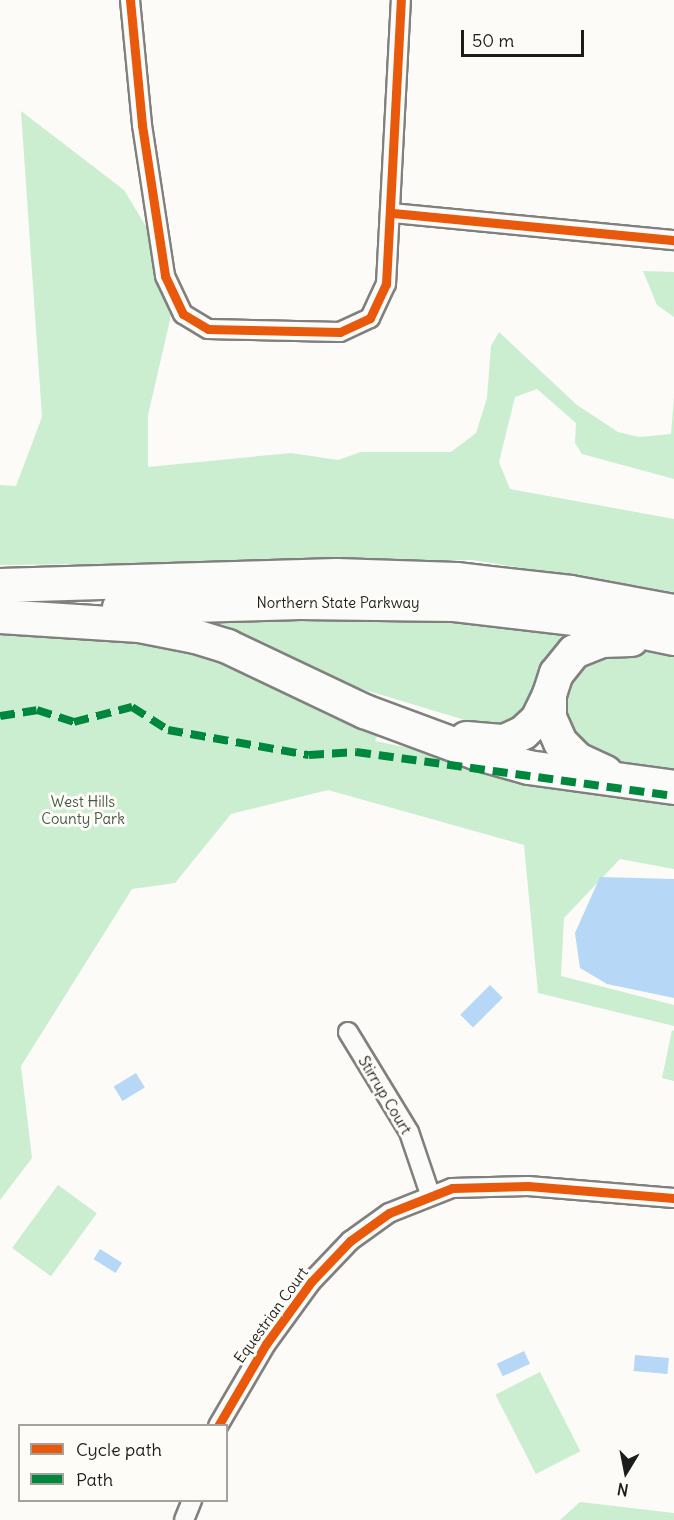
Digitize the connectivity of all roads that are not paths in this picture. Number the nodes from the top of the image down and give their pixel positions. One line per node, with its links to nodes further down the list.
1 (130, 0): 3 (street)
2 (400, 0): 3 (street)
3 (392, 213): 4 (street)
4 (674, 240)
5 (0, 585): 7 (highway, Northern State Parkway)
6 (0, 611): 9 (highway, Northern State Parkway)
7 (674, 611)
8 (0, 616): 12 (highway)
9 (674, 638)
10 (674, 643): 11 (highway)
11 (549, 694): 12 (highway); 13 (highway)
12 (422, 733): 13 (highway)
13 (659, 785)
14 (348, 1032): 15 (street, Stirrup Court)
15 (430, 1194): 16 (street, Equestrian Court); 17 (street, Equestrian Court)
16 (674, 1198)
17 (219, 1424)
18 (191, 1502): 19 (street)
19 (184, 1520)

